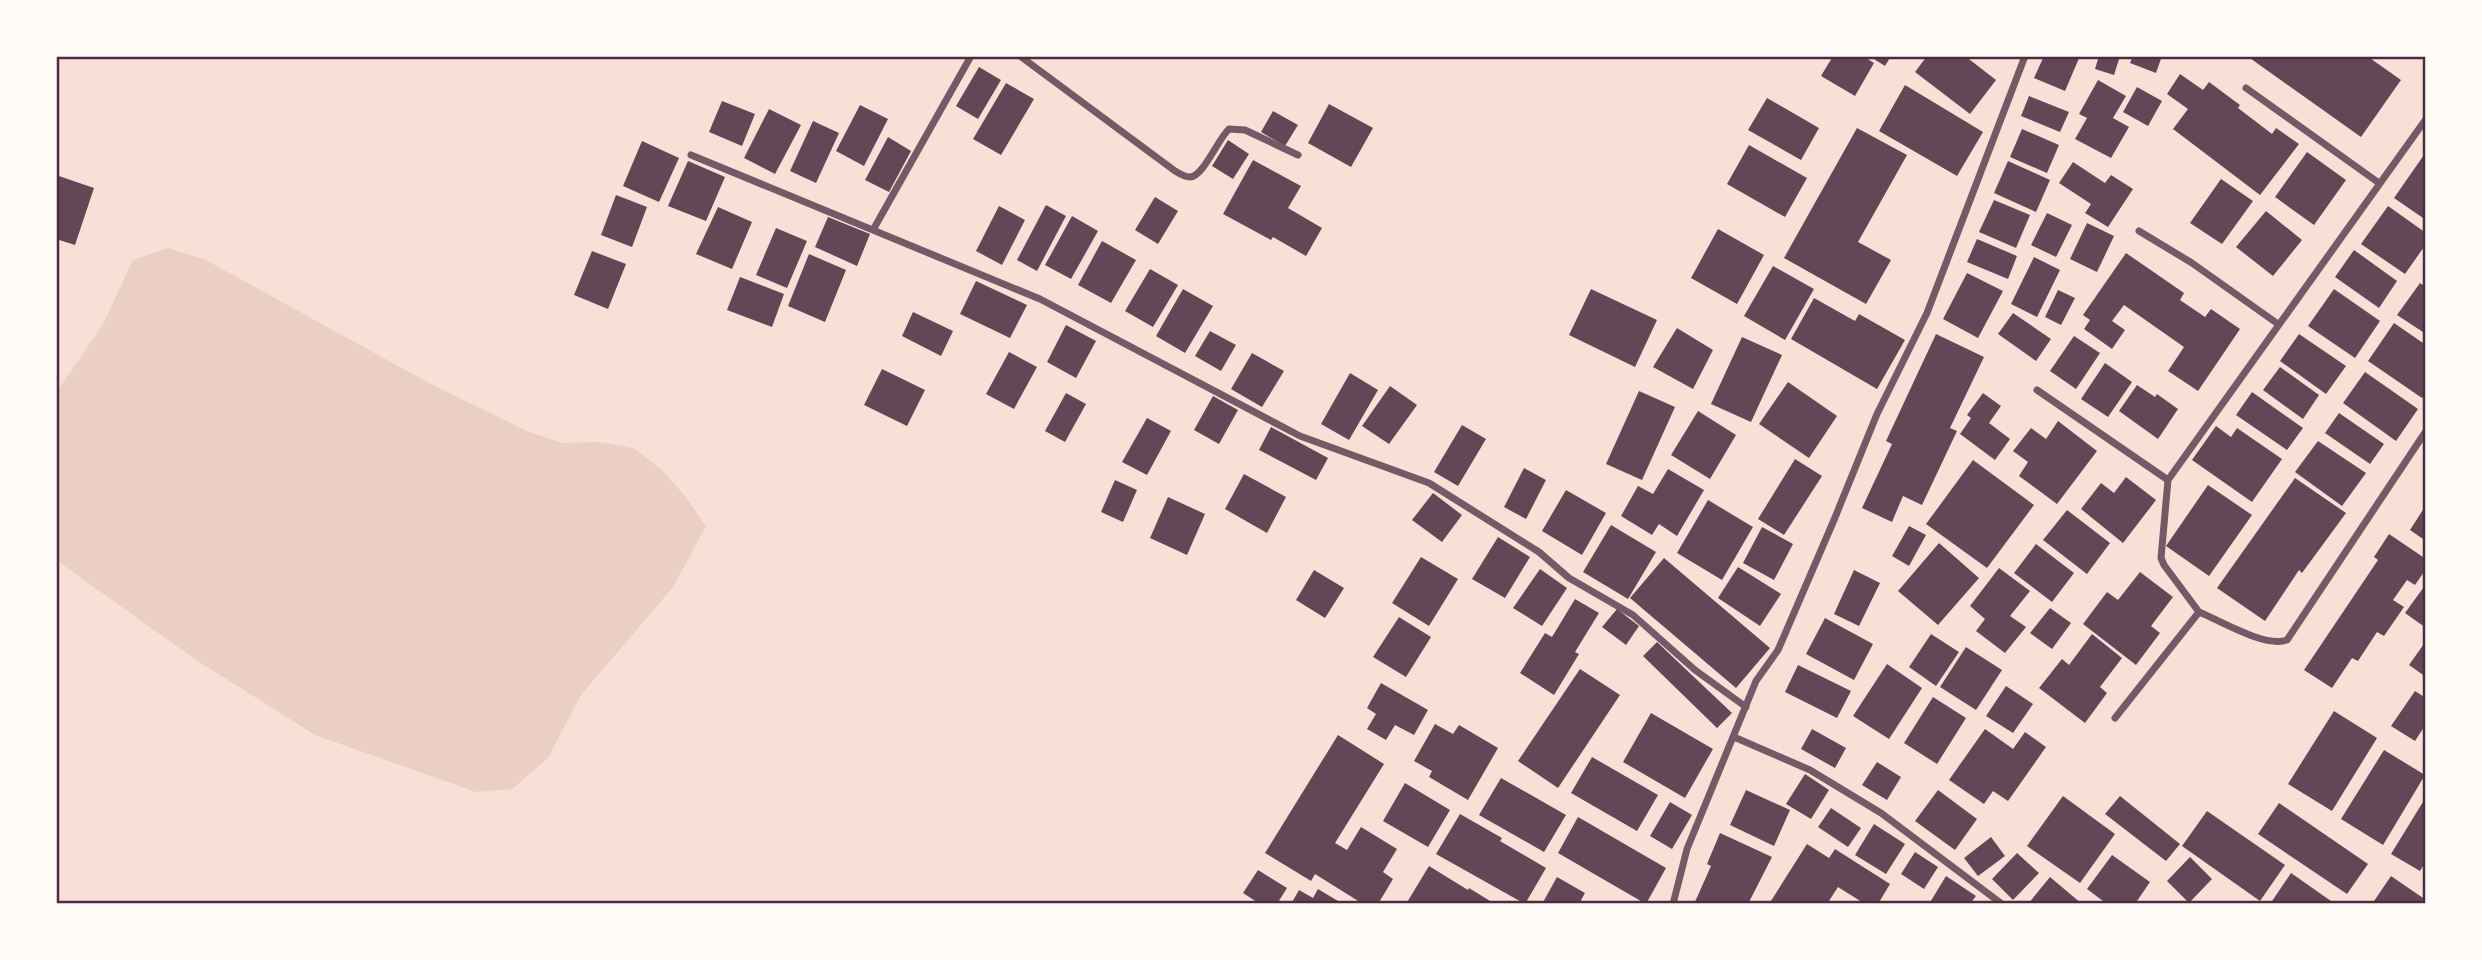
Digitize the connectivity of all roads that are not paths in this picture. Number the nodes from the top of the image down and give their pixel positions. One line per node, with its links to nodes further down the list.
1 (971, 56): 9 (street)
2 (1020, 56): 7 (street)
3 (2025, 56): 16 (street)
4 (2246, 88): 8 (street)
5 (2426, 118): 8 (street)
6 (691, 155): 9 (street)
7 (1298, 155)
8 (2379, 183): 11 (street)
9 (873, 230): 16 (street)
10 (2139, 231): 11 (street)
11 (2278, 324): 14 (street)
12 (2037, 390): 14 (street)
13 (2426, 431): 15 (street)
14 (2168, 480): 15 (street)
15 (2199, 612): 17 (street)
16 (1746, 707): 18 (street)
17 (2115, 718)
18 (1734, 737): 19 (street); 20 (street)
19 (1673, 904)
20 (2002, 904)

